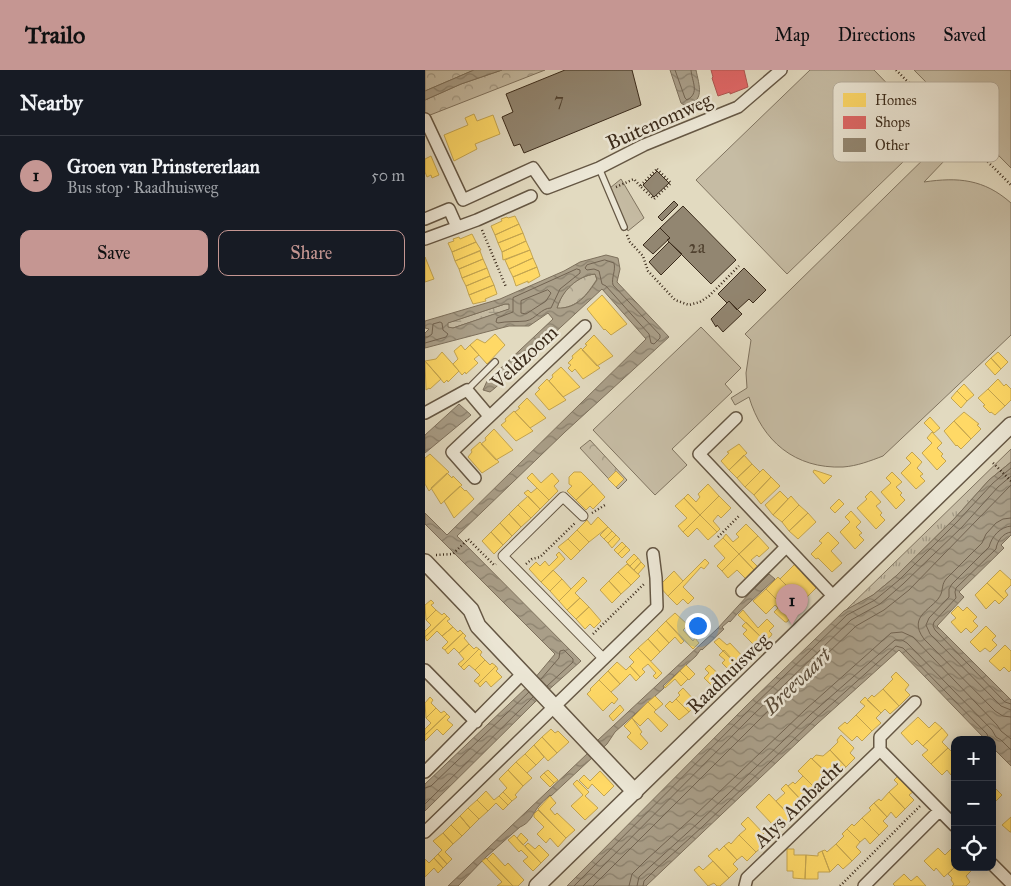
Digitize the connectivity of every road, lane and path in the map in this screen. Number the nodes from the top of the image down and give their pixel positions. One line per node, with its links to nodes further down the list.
1 (781, 70): 6 (street, Buitenomweg)
2 (896, 70): 3 (path)
3 (908, 82)
4 (425, 119): 6 (street, Buitenomweg)
5 (988, 162): 7 (path)
6 (599, 168): 9 (lane, Buitenomweg)
7 (1011, 185)
8 (640, 186): 8 (path); 9 (path)
9 (608, 190): 14 (lane, Buitenomweg)
10 (531, 196): 12 (street)
11 (425, 219): 13 (street)
12 (477, 220): 13 (street); 17 (path)
13 (457, 227): 15 (street)
14 (624, 227): 16 (path)
15 (425, 239)
16 (739, 266)
17 (506, 287)
18 (585, 326): 22 (street, Veldzoom)
19 (495, 362): 20 (lane)
20 (467, 390): 21 (street, Veldzoom); 22 (street, Veldzoom)
21 (425, 413)
22 (489, 416): 26 (street, Veldzoom)
23 (736, 418): 29 (street)
24 (1011, 425): 40 (street, Raadhuisweg)
25 (993, 463): 27 (path)
26 (475, 478)
27 (1011, 481)
28 (605, 505): 30 (path)
29 (749, 507): 31 (path); 32 (street)
30 (583, 516): 35 (street); 37 (path)
31 (718, 537)
32 (786, 547): 39 (street); 40 (street)
33 (453, 554): 35 (path)
34 (653, 554): 38 (street)
35 (503, 556): 37 (street)
36 (425, 562): 44 (street)
37 (519, 572): 41 (street)
38 (656, 578): 41 (path); 42 (street)
39 (741, 591)
40 (834, 597): 50 (street, Raadhuisweg)
41 (586, 641): 42 (street)
42 (604, 659): 46 (street)
43 (425, 670): 47 (street)
44 (523, 673): 46 (street); 47 (street)
45 (915, 702): 48 (street, Alys Ambacht)
46 (555, 707): 50 (street); 54 (street)
47 (476, 722): 49 (street)
48 (880, 750): 51 (street); 58 (street, Alys Ambacht)
49 (425, 772)
50 (635, 792): 57 (street, Raadhuisweg)
51 (928, 799): 52 (street); 59 (path)
52 (939, 810): 53 (street); 60 (street)
53 (951, 822)
54 (425, 832)
55 (996, 868): 56 (street)
56 (1011, 883)
57 (537, 886)
58 (745, 886)
59 (840, 886)
60 (863, 886)

